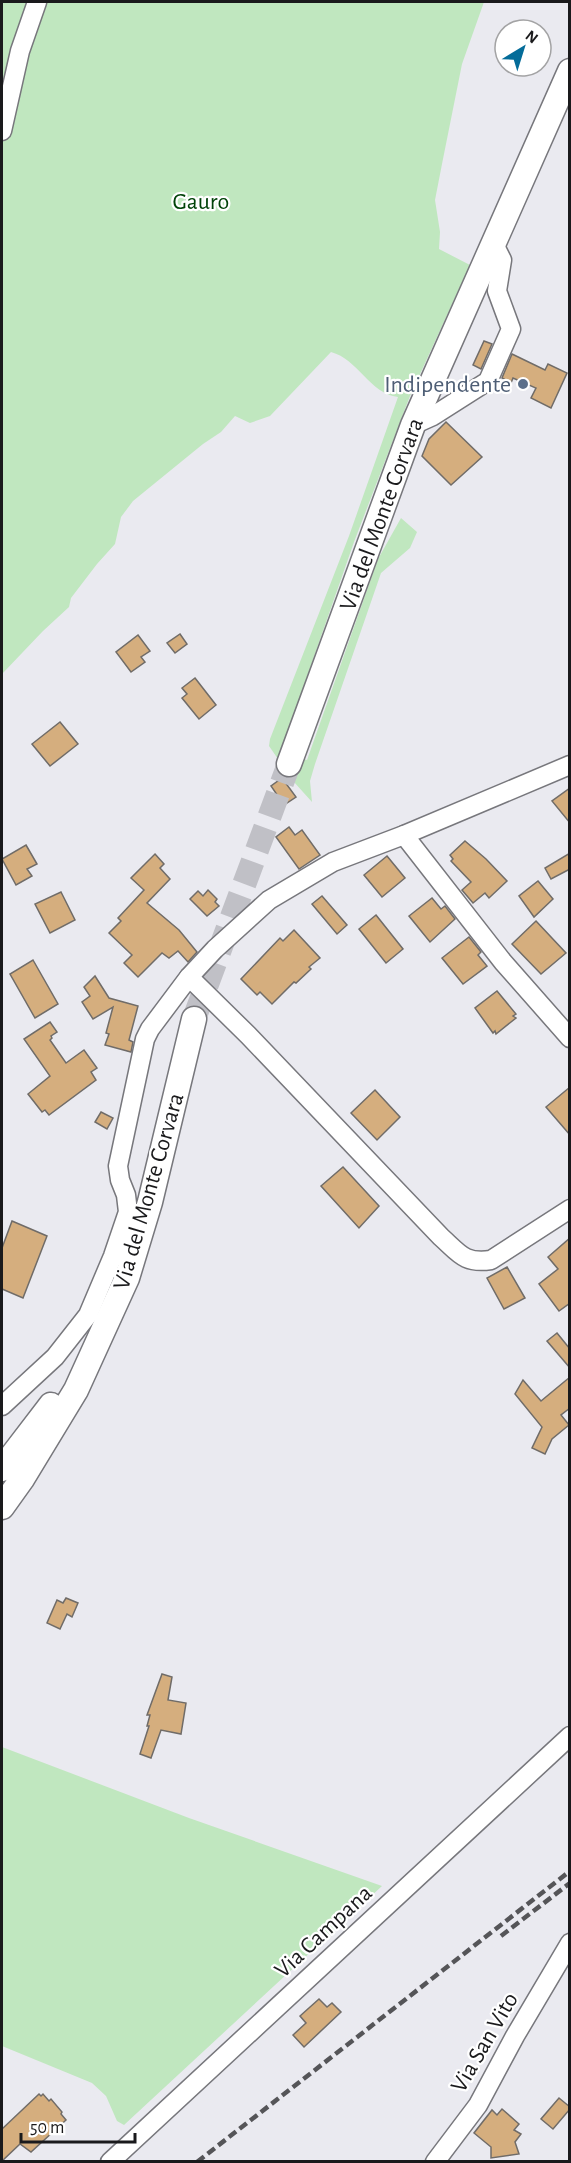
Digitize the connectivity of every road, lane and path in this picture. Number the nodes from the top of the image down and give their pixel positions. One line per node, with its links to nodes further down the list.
1 (37, 2): 3 (street)
2 (570, 71): 4 (main road, Via del Monte Corvara)
3 (2, 131)
4 (493, 242): 5 (main road, Via del Monte Corvara); 5 (street)
5 (413, 425): 6 (main road, Via del Monte Corvara)
6 (289, 764)
7 (570, 765): 8 (street)
8 (404, 836): 9 (street); 11 (street)
9 (189, 977): 12 (street); 14 (street)
10 (194, 1019): 13 (main road, Via del Monte Corvara)
11 (570, 1038)
12 (570, 1209)
13 (89, 1359): 15 (main road, Via del Monte Corvara); 16 (main road, Via del Monte Corvara)
14 (2, 1406)
15 (2, 1469)
16 (2, 1507)
17 (570, 1736): 19 (street, Via Campana)
18 (570, 1943): 20 (street, Via San Vito)
19 (110, 2162)
20 (435, 2162)

